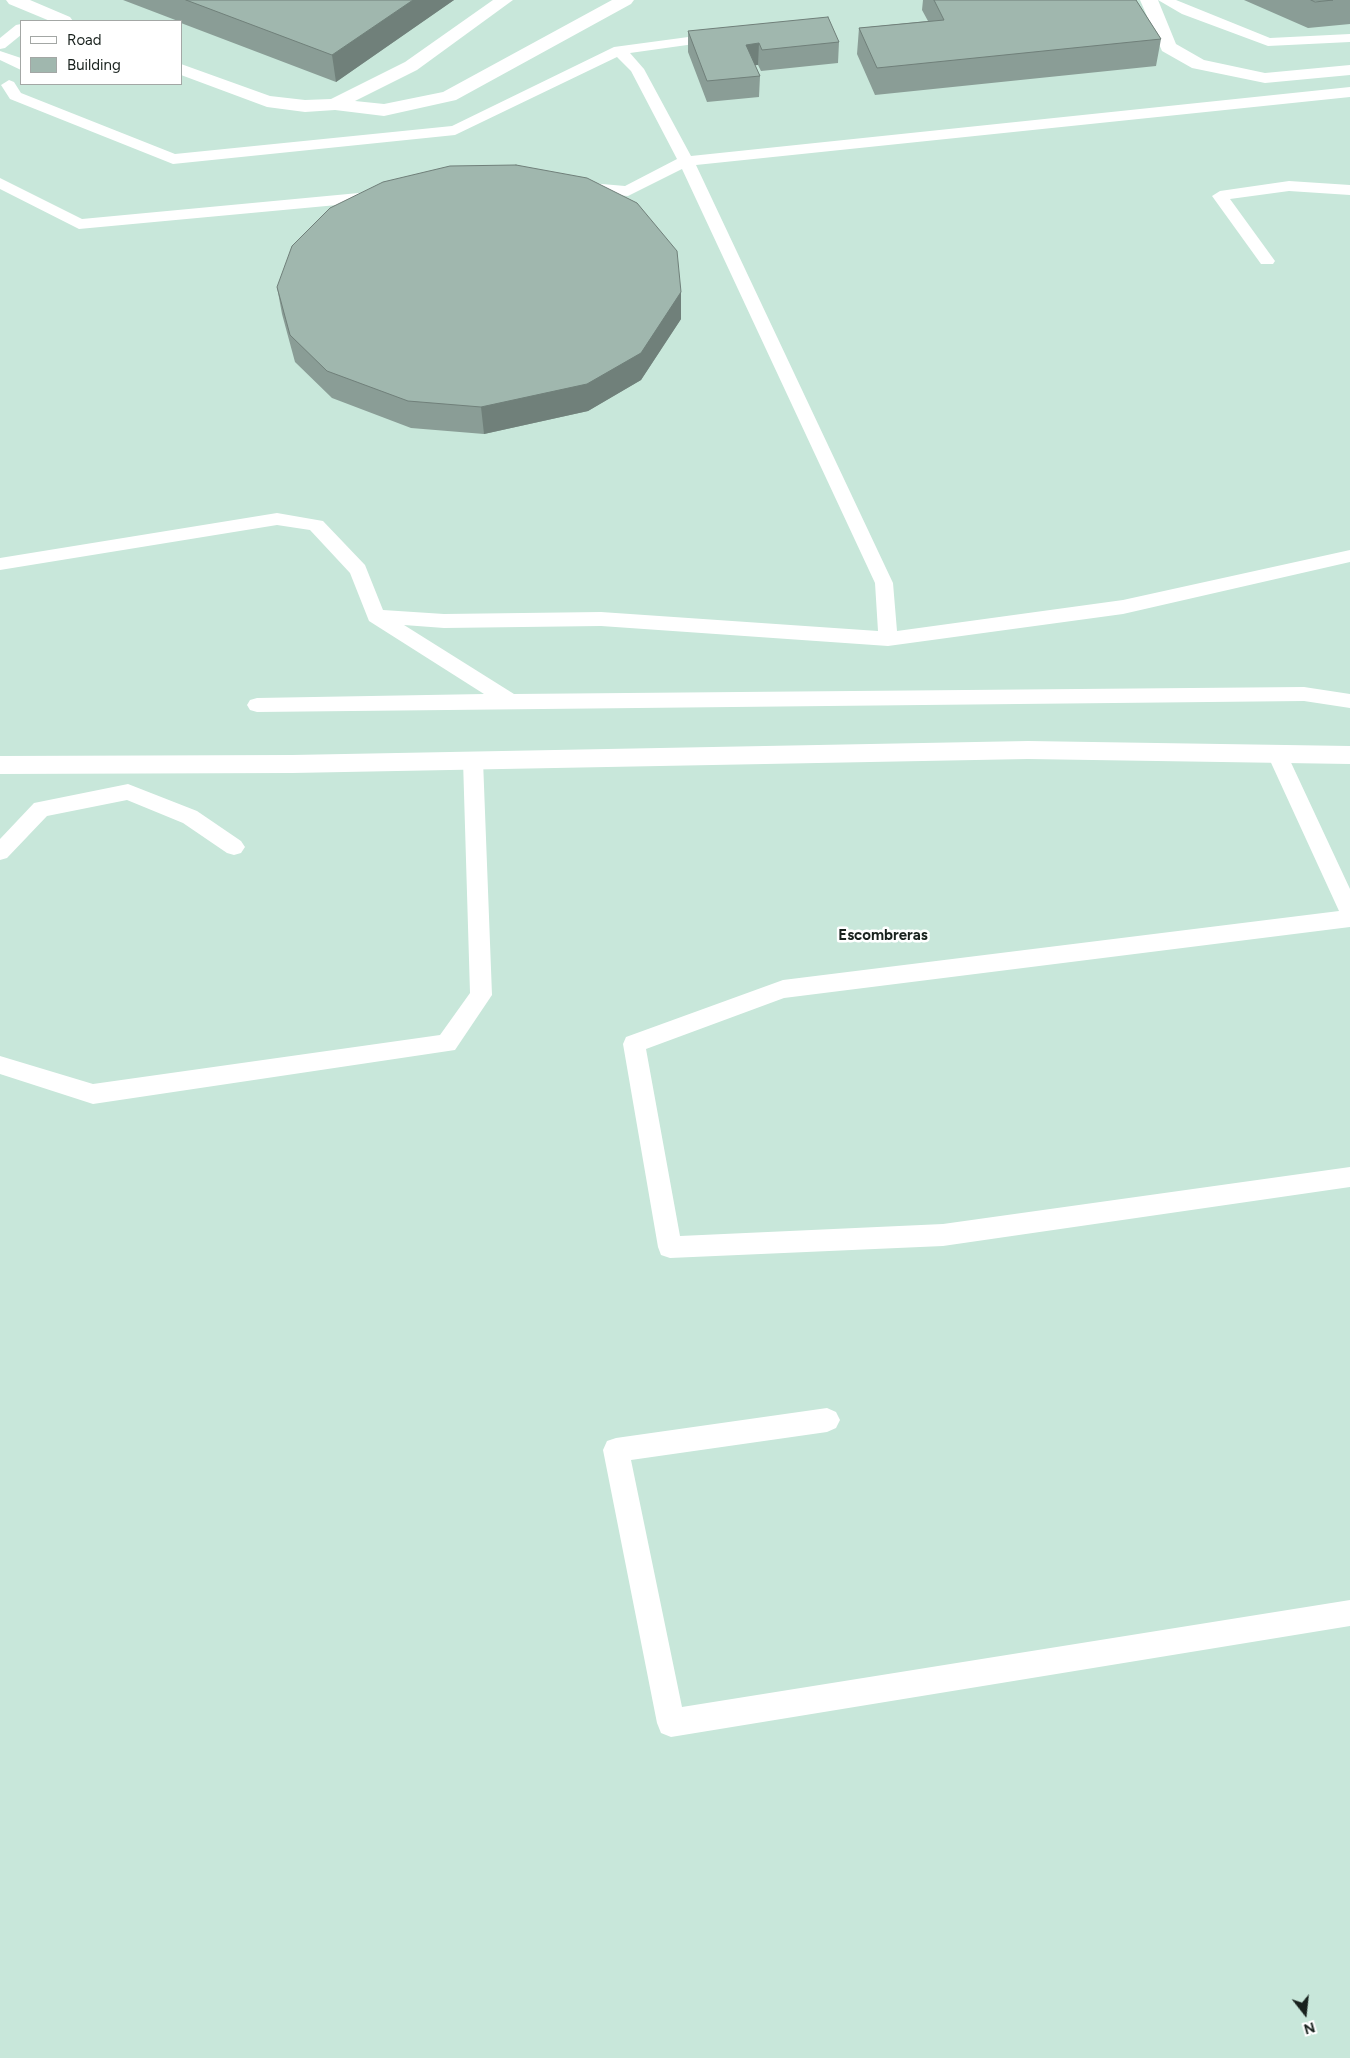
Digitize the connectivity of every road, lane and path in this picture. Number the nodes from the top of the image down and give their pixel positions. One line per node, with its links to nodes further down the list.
1 (15, 0): 6 (street)
2 (504, 0): 20 (street)
3 (626, 0): 20 (street)
4 (1149, 0): 16 (street)
5 (1166, 0): 10 (lane)
6 (39, 17): 7 (street)
7 (58, 20)
8 (20, 29): 11 (lane)
9 (735, 35): 12 (lane)
10 (1350, 38)
11 (0, 45)
12 (619, 50): 18 (lane); 21 (lane)
13 (0, 55): 14 (lane)
14 (20, 65)
15 (182, 68): 20 (street)
16 (1350, 70)
17 (20, 74): 18 (lane)
18 (4, 87)
19 (1350, 92): 21 (lane)
20 (335, 104)
21 (686, 162): 23 (lane); 30 (lane)
22 (0, 184): 25 (lane)
23 (564, 186)
24 (1350, 190): 26 (lane)
25 (400, 194)
26 (1267, 260)
27 (1350, 556): 30 (lane)
28 (0, 564): 29 (lane)
29 (376, 616): 30 (lane); 31 (lane)
30 (888, 639)
31 (510, 701): 32 (lane); 33 (lane)
32 (1350, 701)
33 (257, 706)
34 (1277, 754): 35 (street); 36 (street); 40 (lane)
35 (1350, 754)
36 (473, 760): 37 (street); 42 (lane)
37 (0, 765)
38 (234, 847): 39 (lane)
39 (0, 852)
40 (1350, 912)
41 (1350, 918): 43 (lane)
42 (0, 1065)
43 (1350, 1177)
44 (827, 1420): 45 (lane)
45 (1350, 1614)

